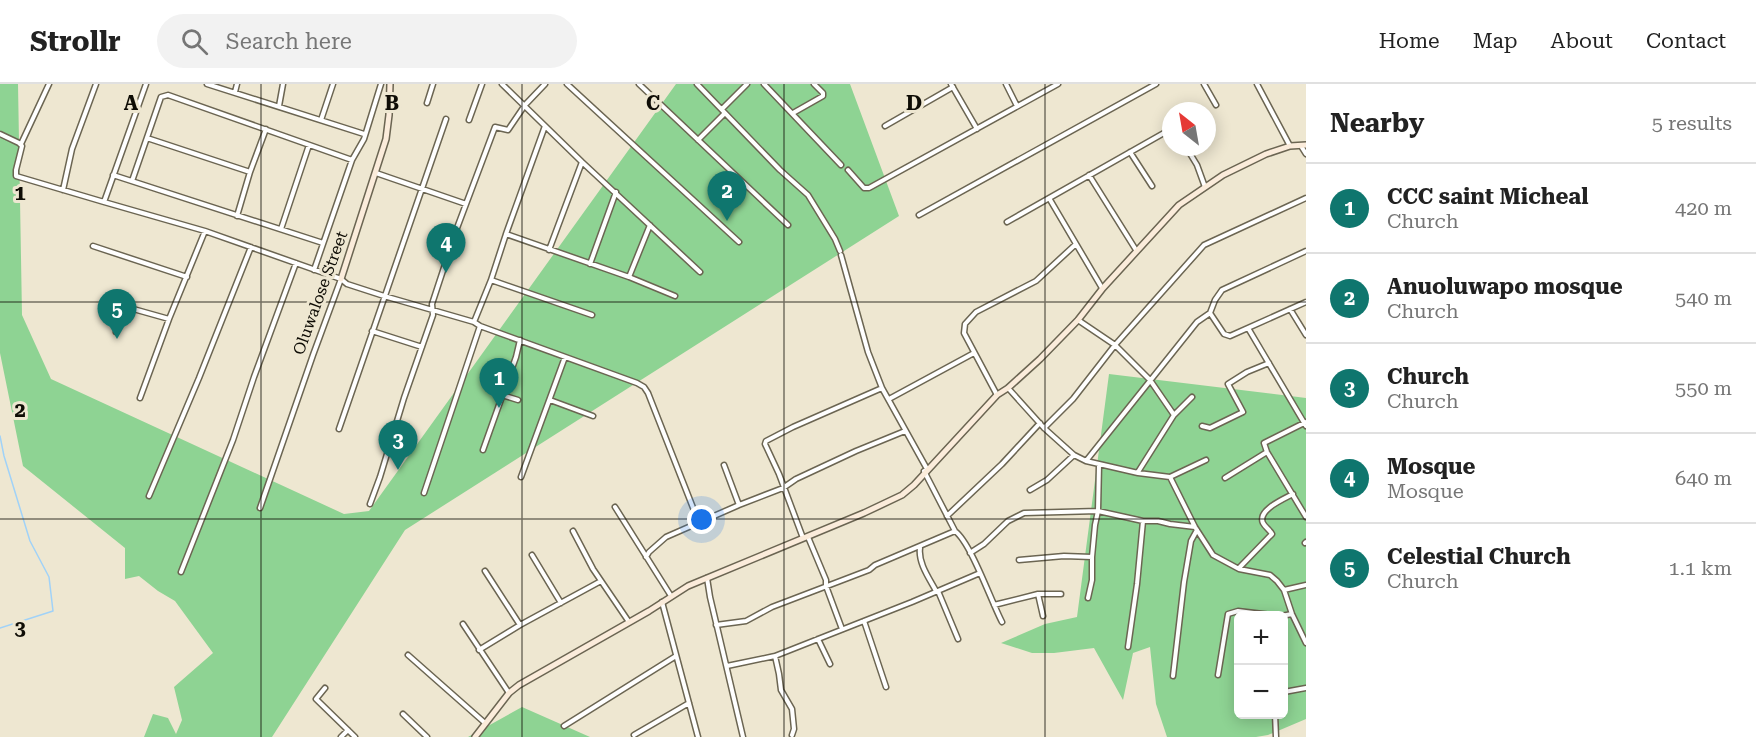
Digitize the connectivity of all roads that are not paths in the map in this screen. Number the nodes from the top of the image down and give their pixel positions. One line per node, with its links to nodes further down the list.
1 (49, 84): 46 (street)
2 (96, 84): 65 (street)
3 (146, 84): 59 (street)
4 (207, 84): 26 (street)
5 (237, 84): 26 (street)
6 (283, 84): 30 (street)
7 (333, 84): 35 (street)
8 (381, 84): 41 (street)
9 (390, 84): 58 (street, Oluwalose Street)
10 (433, 84): 28 (street)
11 (482, 84): 36 (street)
12 (502, 84): 29 (street)
13 (545, 84): 29 (street)
14 (567, 84): 79 (street)
15 (639, 84): 45 (street)
16 (697, 84): 32 (street)
17 (747, 84): 32 (street)
18 (764, 84): 33 (street)
19 (814, 84): 33 (street)
20 (1006, 84): 31 (street)
21 (1058, 84): 31 (street)
22 (1156, 84): 71 (street)
23 (1204, 84): 27 (street)
24 (1257, 84): 49 (street)
25 (952, 85): 38 (street); 40 (street)
26 (235, 92): 30 (street)
27 (1214, 102)
28 (427, 103)
29 (525, 105): 37 (street); 70 (street)
30 (279, 106): 35 (street)
31 (1017, 106): 40 (street)
32 (723, 111): 45 (street); 120 (street)
33 (793, 113): 55 (street)
34 (446, 119): 64 (street)
35 (321, 120): 41 (street)
36 (469, 120)
37 (545, 126): 54 (street); 78 (street)
38 (885, 126)
39 (266, 129): 44 (street); 47 (street); 57 (street)
40 (977, 129): 56 (street)
41 (364, 134): 53 (street)
42 (1162, 134): 50 (street)
43 (0, 135): 46 (street)
44 (147, 138): 57 (street); 61 (street)
45 (698, 140): 75 (street)
46 (21, 144): 65 (street)
47 (309, 145): 53 (street); 76 (street)
48 (1304, 145): 49 (street); 51 (street)
49 (1290, 146): 63 (street)
50 (1130, 152): 60 (street); 62 (street)
51 (1306, 154)
52 (1192, 156): 63 (street)
53 (352, 160): 80 (street)
54 (582, 162): 66 (street); 84 (street)
55 (842, 165)
56 (848, 170)
57 (250, 172): 72 (street)
58 (376, 173): 64 (street); 93 (street, Oluwalose Street)
59 (113, 175): 61 (street); 69 (street)
60 (1089, 175): 67 (street); 85 (street)
61 (132, 182): 72 (street)
62 (1152, 186)
63 (1205, 187): 85 (street)
64 (422, 188): 70 (street); 96 (street)
65 (63, 190): 69 (street)
66 (616, 192): 74 (street); 88 (street)
67 (1049, 198): 73 (street); 81 (street)
68 (1306, 198): 114 (street)
69 (104, 202): 77 (street)
70 (466, 204): 102 (street)
71 (919, 215)
72 (237, 216): 76 (street)
73 (1007, 222)
74 (650, 225): 90 (street); 92 (street)
75 (788, 225)
76 (281, 229): 80 (street)
77 (205, 231): 83 (street); 91 (street)
78 (506, 234): 84 (street); 94 (street)
79 (739, 242)
80 (323, 243): 89 (street)
81 (1076, 244): 95 (street); 116 (street)
82 (93, 246): 91 (street)
83 (252, 247): 87 (street); 153 (street)
84 (549, 250): 88 (street)
85 (1136, 250): 95 (street)
86 (1306, 251): 103 (street)
87 (296, 263): 89 (street); 175 (street)
88 (590, 264): 92 (street)
89 (314, 270): 93 (street)
90 (700, 272)
91 (187, 277): 105 (street)
92 (629, 277): 97 (street)
93 (341, 279): 96 (street); 157 (street, Oluwalose Street)
94 (491, 280): 104 (street); 107 (street)
95 (1103, 288): 106 (street)
96 (384, 296): 102 (street); 110 (street)
97 (675, 296)
98 (1306, 302): 101 (street)
99 (112, 303): 100 (street)
100 (126, 307): 105 (street); 111 (street)
101 (1290, 309): 109 (street); 112 (street)
102 (433, 310): 107 (street); 115 (street)
103 (1210, 313): 109 (street); 119 (street)
104 (592, 315)
105 (169, 319): 125 (street)
106 (1078, 320): 114 (street); 121 (street)
107 (474, 322): 108 (street)
108 (480, 326): 113 (street); 151 (street)
109 (1248, 328): 118 (street)
110 (372, 331): 115 (street); 135 (street)
111 (116, 332)
112 (1306, 335)
113 (520, 340): 117 (street); 122 (street)
114 (1115, 345): 119 (street); 134 (street)
115 (422, 347): 154 (street)
116 (974, 353): 123 (street); 126 (street)
117 (565, 357): 128 (street); 162 (street)
118 (1269, 363): 132 (street); 133 (street)
119 (1150, 380): 129 (street); 141 (street)
120 (882, 388): 126 (street); 149 (street)
121 (1008, 388): 123 (street); 131 (street)
122 (502, 395): 127 (street); 137 (street)
123 (997, 395): 144 (street)
124 (1192, 397): 129 (street)
125 (141, 398)
126 (889, 399): 136 (street)
127 (518, 400)
128 (549, 400): 130 (street); 146 (street)
129 (1174, 415): 145 (street)
130 (593, 416)
131 (1040, 423): 134 (street); 159 (street)
132 (1305, 424): 138 (street)
133 (1202, 426)
134 (1044, 428): 139 (street)
135 (339, 429)
136 (905, 431): 144 (street); 149 (street)
137 (483, 450)
138 (1267, 452): 148 (street); 152 (street)
139 (1074, 455): 141 (street); 150 (street)
140 (1206, 460): 147 (street)
141 (1086, 461): 143 (street)
142 (724, 465): 155 (street)
143 (1099, 465): 145 (street); 158 (street)
144 (926, 470): 159 (street); 166 (street)
145 (1138, 473): 147 (street)
146 (521, 477)
147 (1170, 477): 163 (street)
148 (1225, 478)
149 (783, 488): 155 (street); 166 (street)
150 (1030, 490)
151 (424, 492)
152 (1293, 494): 160 (street); 173 (street)
153 (149, 496)
154 (370, 504)
155 (739, 505): 162 (street)
156 (615, 507): 170 (street)
157 (260, 508)
158 (1098, 511): 161 (street); 168 (street); 171 (street)
159 (947, 516): 165 (street)
160 (1306, 517)
161 (1143, 521): 163 (street); 204 (street)
162 (699, 523): 170 (street)
163 (1196, 529): 173 (street); 212 (street)
164 (573, 531): 178 (street)
165 (955, 531): 167 (street); 168 (street)
166 (805, 537): 177 (street); 180 (street)
167 (920, 547): 180 (street); 182 (street)
168 (970, 553): 176 (street)
169 (532, 555): 188 (street)
170 (646, 557): 185 (street)
171 (1092, 557): 172 (street); 186 (street)
172 (1019, 560)
173 (1239, 569): 181 (street)
174 (485, 571): 198 (street)
175 (181, 572)
176 (980, 573): 182 (street); 189 (street)
177 (707, 578): 185 (street); 199 (street)
178 (601, 581): 188 (street); 195 (street)
179 (1306, 585): 181 (street)
180 (826, 586): 199 (street); 200 (street)
181 (1284, 590): 192 (street)
182 (937, 591): 194 (street); 202 (street)
183 (1038, 594): 184 (street); 189 (street); 193 (street)
184 (1060, 594)
185 (671, 596): 187 (street)
186 (1088, 598)
187 (662, 602): 195 (street); 207 (street)
188 (561, 603): 198 (street)
189 (993, 605): 196 (street)
190 (1234, 612): 211 (street)
191 (1288, 614): 192 (street)
192 (1292, 614): 203 (street)
193 (1043, 616)
194 (864, 621): 200 (street); 213 (street)
195 (629, 622): 217 (street)
196 (1002, 622)
197 (463, 624): 205 (street)
198 (520, 625): 205 (street)
199 (716, 626): 210 (street)
200 (842, 629): 201 (street)
201 (818, 639): 208 (street); 209 (street)
202 (958, 639)
203 (1306, 643)
204 (1128, 646)
205 (479, 650): 217 (street)
206 (408, 655): 221 (street)
207 (676, 656): 218 (street); 222 (street)
208 (775, 656): 210 (street); 225 (street)
209 (830, 664)
210 (727, 666): 231 (street)
211 (1218, 675)
212 (1173, 676)
213 (886, 687)
214 (325, 688): 223 (street)
215 (1306, 688): 216 (street)
216 (1288, 691)
217 (509, 693): 221 (street)
218 (689, 703): 224 (street); 230 (street)
219 (404, 714): 228 (street)
220 (1275, 719): 232 (street)
221 (485, 723): 229 (street)
222 (564, 726)
223 (348, 730): 226 (street); 227 (street)
224 (634, 735)
225 (792, 735)
226 (341, 737)
227 (355, 737)
228 (428, 737)
229 (475, 737)
230 (698, 737)
231 (743, 737)
232 (1276, 737)

